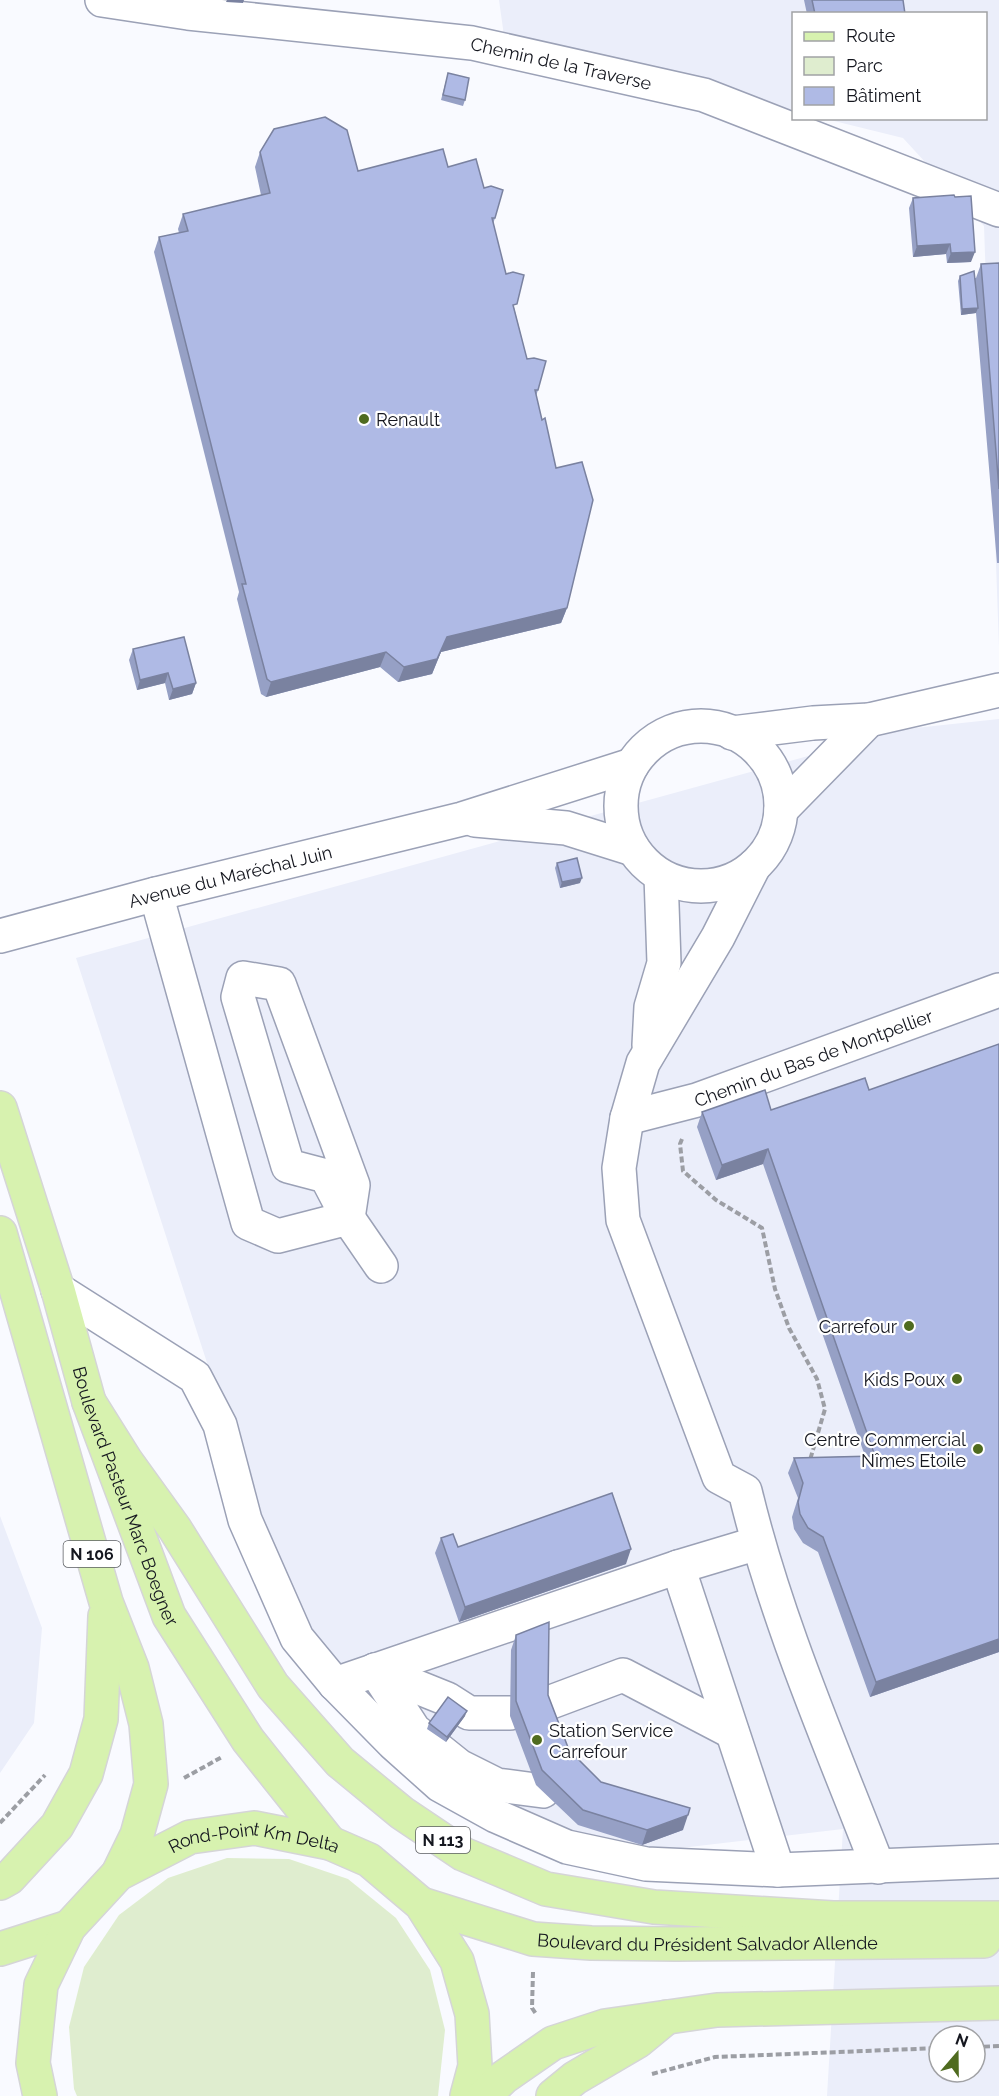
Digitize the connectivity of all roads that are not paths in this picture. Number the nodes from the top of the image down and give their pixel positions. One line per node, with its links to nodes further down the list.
1 (102, 0): 2 (street, Chemin de la Traverse)
2 (999, 210)
3 (999, 690): 4 (street)
4 (869, 720): 5 (street); 7 (street)
5 (732, 733): 6 (street); 7 (street)
6 (632, 765): 8 (street, Avenue du Maréchal Juin); 9 (street)
7 (781, 810): 10 (street)
8 (462, 819): 9 (street, Avenue du Maréchal Juin); 12 (street, Avenue du Maréchal Juin)
9 (633, 849): 11 (street)
10 (754, 866): 11 (street); 15 (street)
11 (661, 876): 15 (street)
12 (156, 894): 13 (street, Avenue du Maréchal Juin); 18 (street)
13 (0, 936)
14 (999, 990): 17 (street, Chemin du Bas de Montpellier)
15 (648, 1053): 17 (street)
16 (0, 1108): 21 (main road, Boulevard Pasteur Marc Boegner / N 106)
17 (627, 1118): 23 (street)
18 (348, 1218): 18 (street); 20 (street)
19 (0, 1233): 25 (main road, N 106)
20 (381, 1266)
21 (58, 1290): 22 (main road, Boulevard Pasteur Marc Boegner / N 106); 27 (street)
22 (89, 1402): 32 (main road, Boulevard Pasteur Marc Boegner / N 106); 39 (main road, N 113)
23 (758, 1543): 24 (street); 34 (street)
24 (678, 1567): 26 (street); 30 (street)
25 (106, 1602): 36 (main road, N 106); 37 (main road)
26 (375, 1670): 27 (street); 29 (street); 31 (street)
27 (335, 1684): 35 (street)
28 (543, 1705): 30 (street)
29 (510, 1713)
30 (732, 1732): 35 (street)
31 (543, 1791)
32 (330, 1843): 36 (main road, Rond-Point Km Delta); 38 (main road, Rond-Point Km Delta)
33 (999, 1861): 34 (street)
34 (878, 1867): 35 (street)
35 (778, 1870)
36 (118, 1874): 40 (main road, Rond-Point Km Delta)
37 (0, 1883)
38 (421, 1904): 41 (main road, Boulevard du Président Salvador Allende); 46 (main road, Rond-Point Km Delta)
39 (999, 1918)
40 (69, 1927): 42 (main road); 45 (main road, Rond-Point Km Delta)
41 (999, 1941)
42 (0, 1949)
43 (999, 2003): 44 (main road)
44 (669, 2016): 47 (main road); 48 (main road)
45 (40, 2096)
46 (466, 2096)
47 (484, 2096)
48 (553, 2096)

